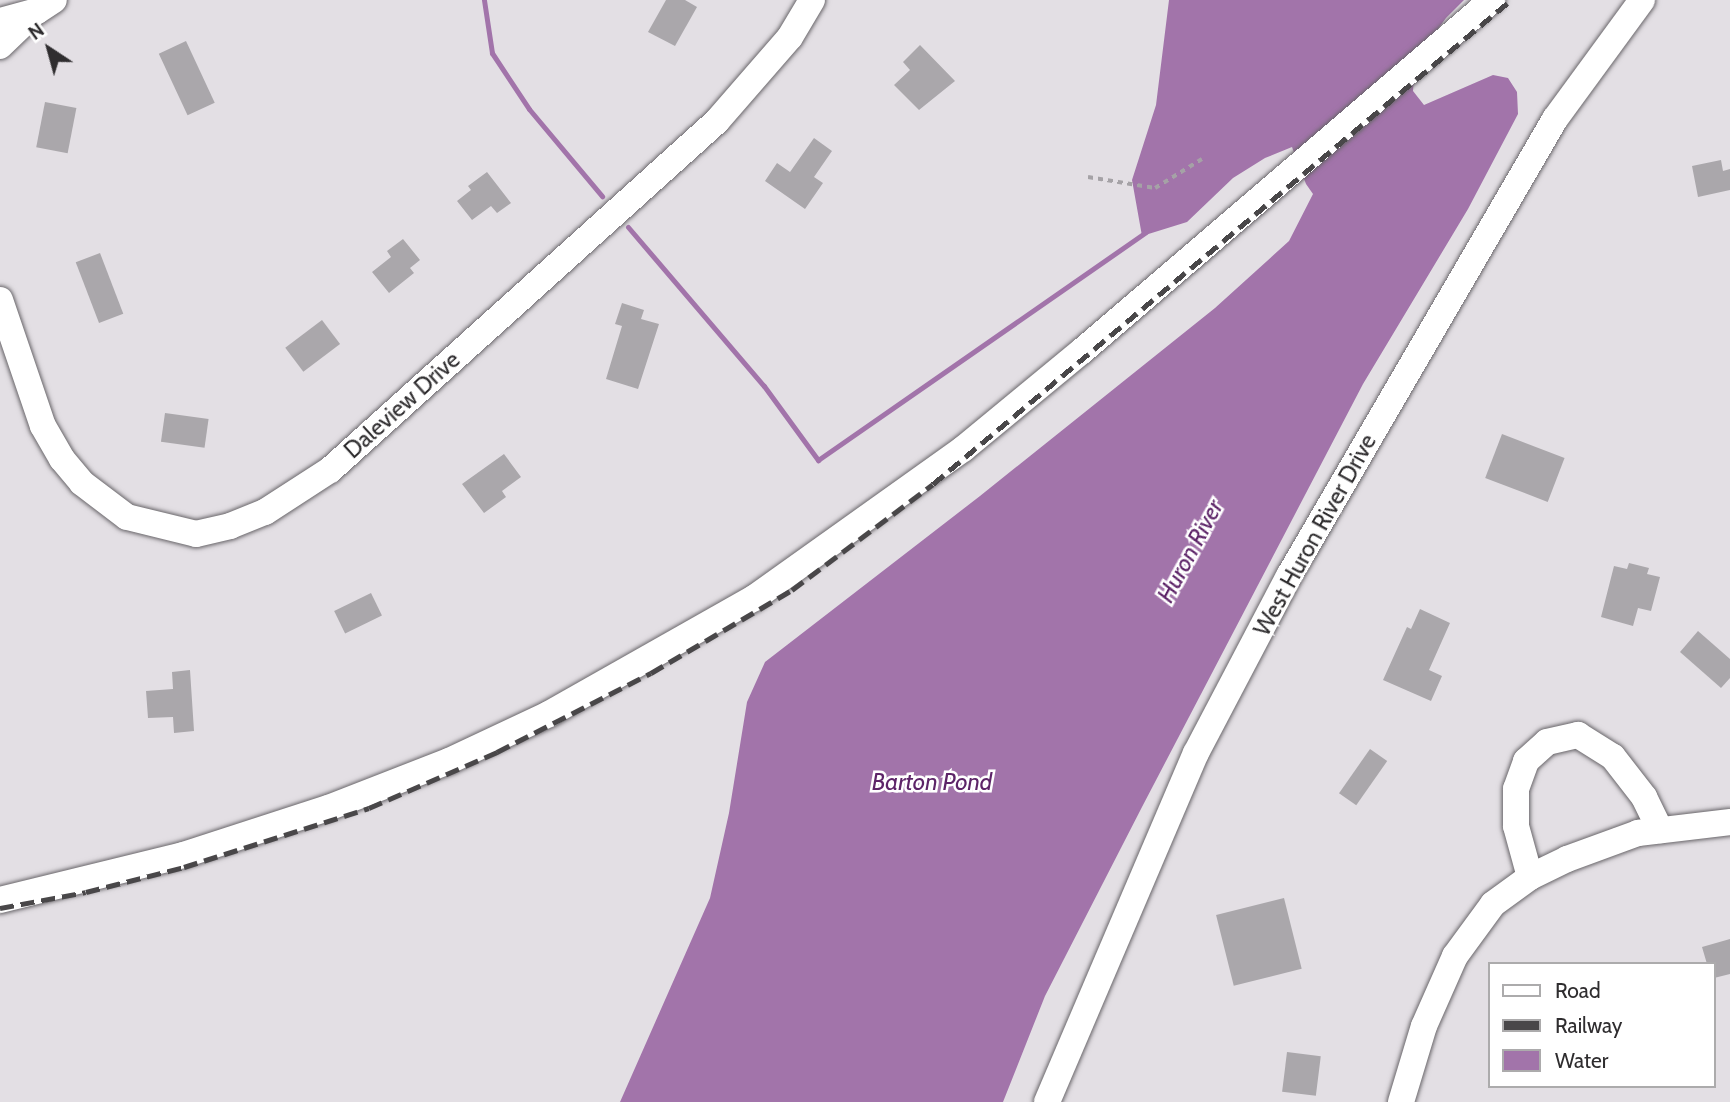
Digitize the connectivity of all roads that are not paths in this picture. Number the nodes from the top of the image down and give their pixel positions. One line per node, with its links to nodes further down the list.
1 (812, 0): 7 (street, Daleview Drive)
2 (1492, 0): 11 (street)
3 (1642, 0): 12 (street, West Huron River Drive)
4 (45, 6): 5 (street); 6 (street)
5 (0, 21)
6 (0, 46)
7 (0, 300)
8 (1730, 822): 9 (street)
9 (1660, 830): 10 (street); 10 (street)
10 (1530, 877): 13 (street)
11 (0, 900)
12 (1047, 1102)
13 (1401, 1102)

